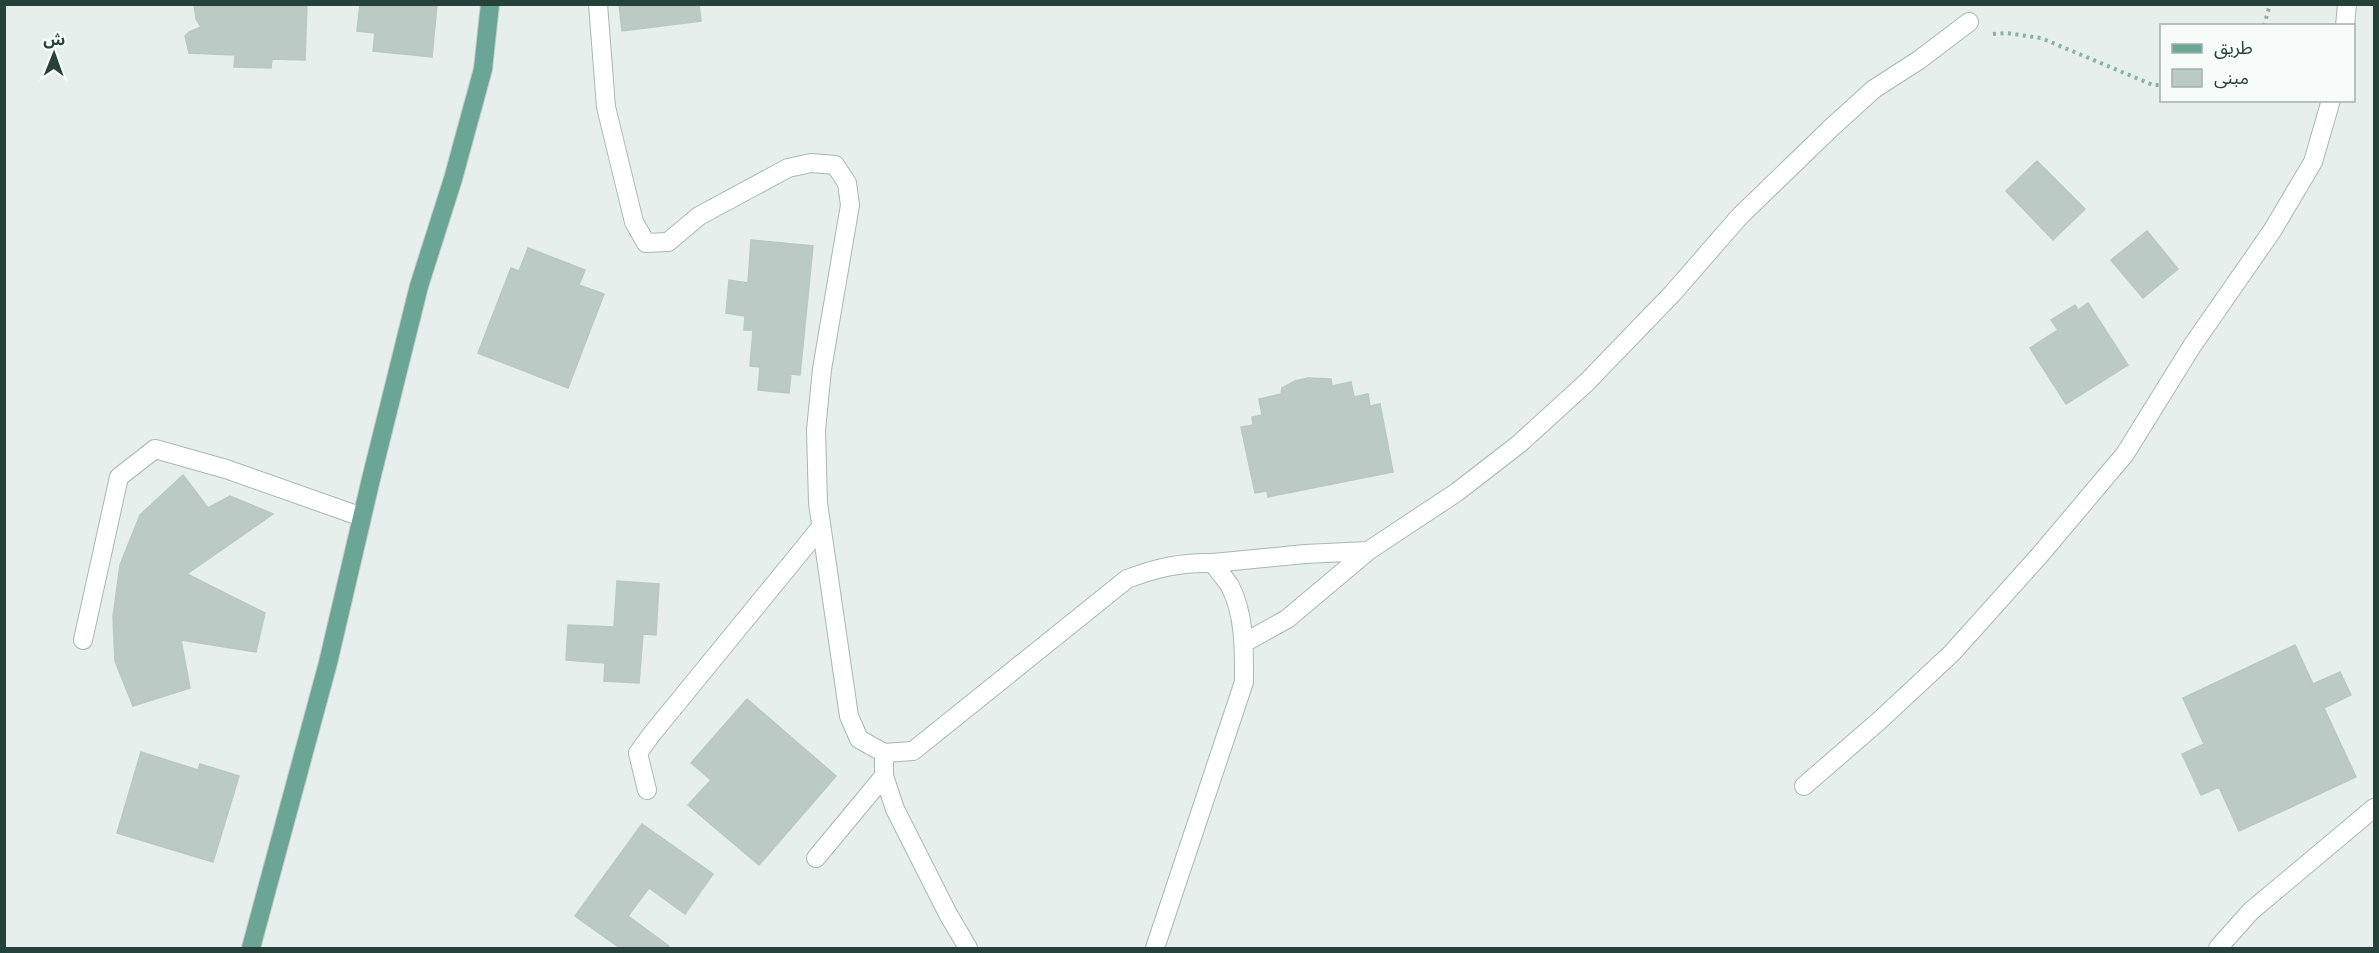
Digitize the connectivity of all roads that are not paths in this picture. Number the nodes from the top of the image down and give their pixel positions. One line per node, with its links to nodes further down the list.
1 (490, 4): 7 (main road)
2 (598, 4): 8 (street)
3 (2347, 4): 5 (street)
4 (1969, 22): 9 (street)
5 (2345, 24)
6 (2330, 102): 15 (street)
7 (362, 517): 11 (street); 19 (main road)
8 (821, 527): 13 (street); 16 (street)
9 (1368, 551): 10 (street); 12 (street)
10 (1213, 563): 12 (street); 13 (street)
11 (83, 640)
12 (1244, 643): 21 (street)
13 (884, 753): 14 (street)
14 (884, 776): 18 (street); 20 (street)
15 (1804, 786)
16 (647, 790)
17 (2374, 808): 22 (street)
18 (816, 858)
19 (251, 948)
20 (968, 948)
21 (1155, 948)
22 (2218, 948)

